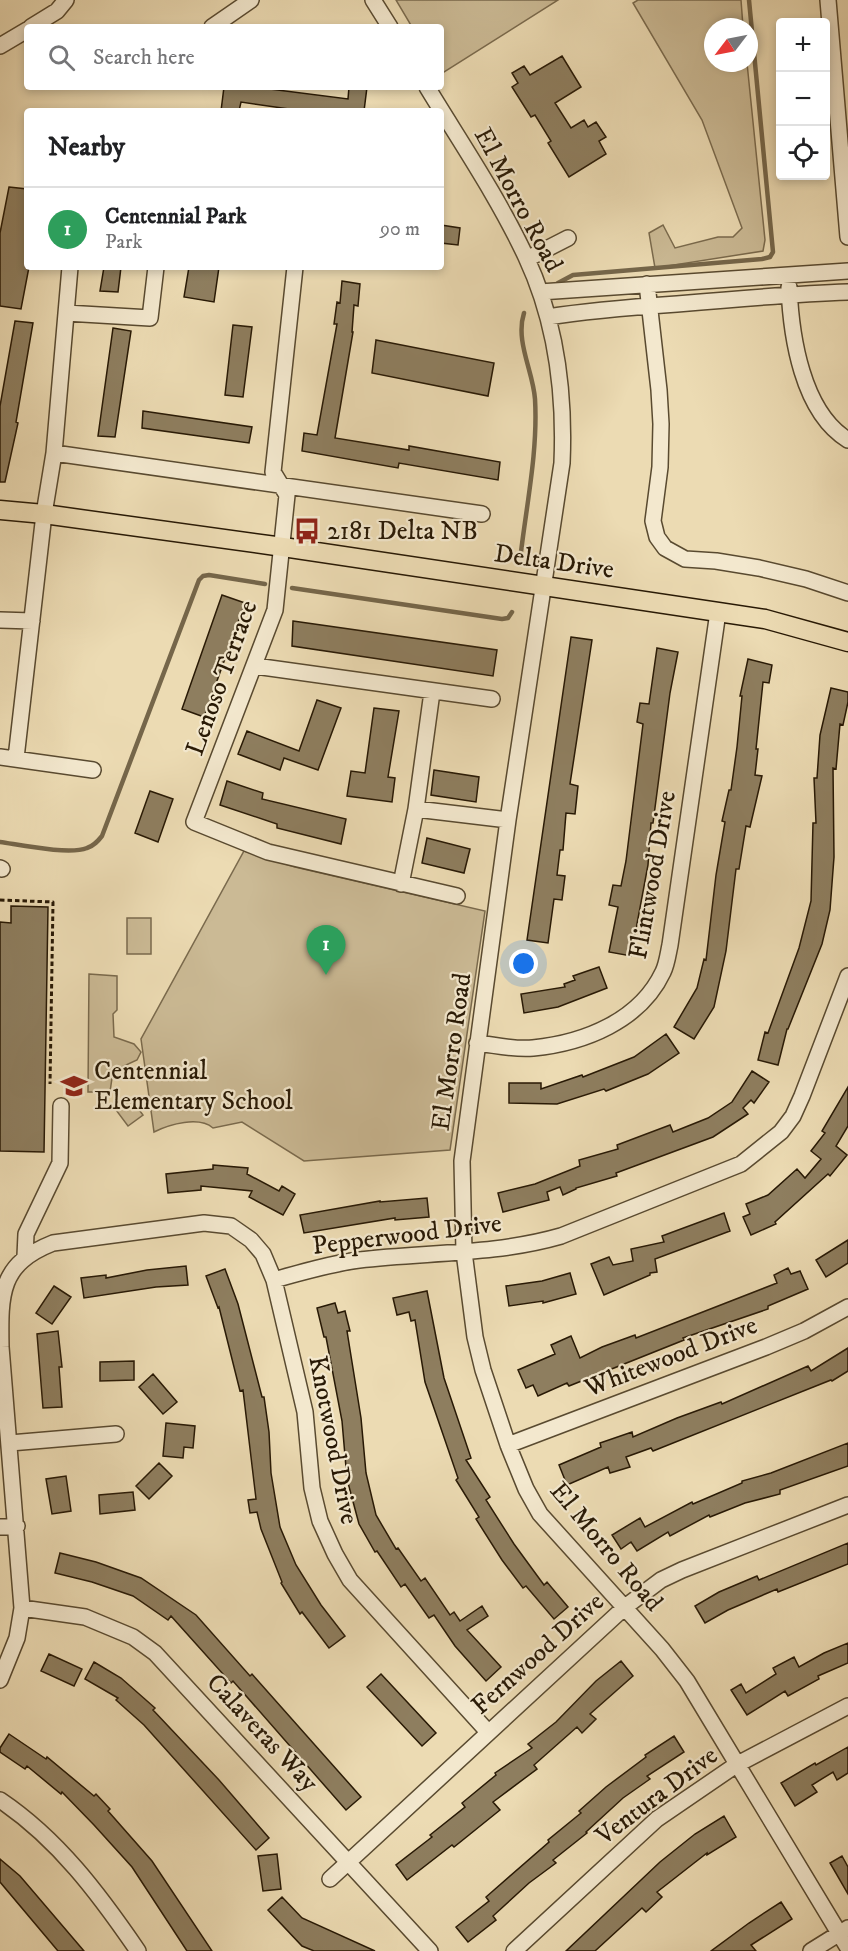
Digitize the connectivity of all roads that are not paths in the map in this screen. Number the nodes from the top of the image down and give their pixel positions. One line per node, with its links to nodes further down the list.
1 (66, 0): 6 (street)
2 (251, 0): 5 (street)
3 (373, 0): 7 (street)
4 (828, 0): 10 (street)
5 (208, 23)
6 (36, 24)
7 (388, 24)
8 (24, 32): 9 (street)
9 (0, 46)
10 (841, 87): 14 (street)
11 (429, 90): 12 (street, El Morro Road)
12 (440, 108)
13 (444, 114): 16 (street, El Morro Road)
14 (848, 237)
15 (568, 238): 16 (street)
16 (527, 259): 23 (street, El Morro Road)
17 (70, 270): 27 (street)
18 (156, 270): 27 (street)
19 (295, 270): 31 (street, Lenoso Terrace)
20 (848, 271): 21 (street)
21 (789, 276): 22 (street); 25 (street)
22 (647, 284): 23 (street); 26 (street)
23 (540, 292): 28 (street, El Morro Road)
24 (848, 292): 25 (street)
25 (789, 294): 26 (street); 29 (street)
26 (649, 306): 28 (street); 37 (street)
27 (66, 313): 30 (street)
28 (548, 317): 36 (street, El Morro Road)
29 (848, 440)
30 (54, 453): 31 (street); 33 (street)
31 (280, 485): 34 (street); 35 (street, Lenoso Terrace)
32 (0, 510): 33 (main road, Delta Drive)
33 (44, 514): 35 (main road, Delta Drive); 40 (street)
34 (482, 514)
35 (283, 547): 36 (main road, Delta Drive); 42 (street, Lenoso Terrace)
36 (543, 587): 38 (main road, Delta Drive); 49 (street, El Morro Road)
37 (848, 593)
38 (718, 612): 41 (main road, Delta Drive); 53 (street, Flintwood Drive)
39 (0, 620): 40 (street)
40 (32, 621): 46 (street)
41 (848, 642)
42 (255, 666): 43 (street); 50 (street, Lenoso Terrace)
43 (432, 692): 44 (street); 48 (street)
44 (492, 699)
45 (0, 757): 46 (street)
46 (16, 759): 47 (street)
47 (93, 771)
48 (416, 808): 49 (street); 50 (street)
49 (508, 820): 53 (street, El Morro Road)
50 (401, 884): 51 (street)
51 (457, 896)
52 (848, 976): 55 (street, Pepperwood Drive)
53 (477, 1043): 55 (street, El Morro Road)
54 (61, 1106): 56 (street)
55 (464, 1252): 57 (street, Pepperwood Drive); 62 (street, El Morro Road)
56 (26, 1256): 57 (street); 59 (street)
57 (274, 1280): 70 (street, Knotwood Drive)
58 (848, 1306): 62 (street, Whitewood Drive)
59 (1, 1347): 61 (street)
60 (116, 1434): 61 (street)
61 (10, 1443): 64 (street)
62 (508, 1445): 66 (street, El Morro Road)
63 (848, 1505): 66 (street, Fernwood Drive)
64 (17, 1526): 65 (street); 67 (street)
65 (0, 1527)
66 (625, 1607): 70 (street, Fernwood Drive); 71 (street, El Morro Road)
67 (22, 1608): 68 (street); 73 (street, Calaveras Way)
68 (0, 1680)
69 (848, 1706): 71 (street, Ventura Drive)
70 (488, 1732): 73 (street, Fernwood Drive)
71 (736, 1765): 75 (street, El Morro Road); 79 (street, Ventura Drive)
72 (0, 1800): 77 (street)
73 (348, 1862): 74 (street, Fernwood Drive); 78 (street, Calaveras Way)
74 (330, 1879)
75 (843, 1931): 76 (street, El Morro Road); 80 (street)
76 (848, 1948)
77 (138, 1951)
78 (430, 1951)
79 (514, 1951)
80 (811, 1951)

